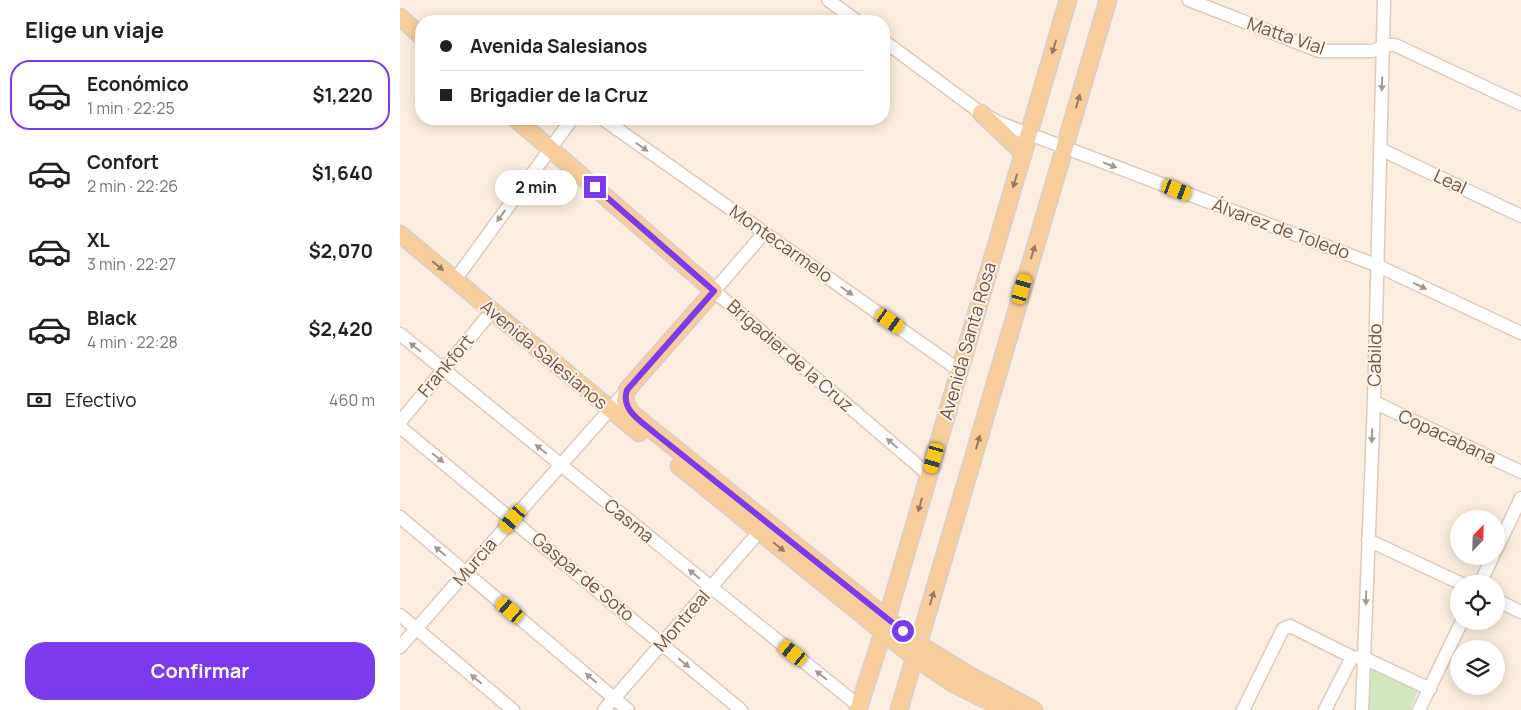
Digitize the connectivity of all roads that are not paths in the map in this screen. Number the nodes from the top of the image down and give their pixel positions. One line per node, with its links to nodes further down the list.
1 (828, 0): 6 (street)
2 (1068, 0): 16 (main road, Avenida Santa Rosa, one-way to 16)
3 (1108, 0): 18 (main road, one-way to 3)
4 (1189, 0): 10 (street, Matta Vial)
5 (1384, 0): 10 (street, Cabildo)
6 (849, 15)
7 (400, 18): 8 (main road)
8 (415, 31)
9 (890, 45): 12 (street, Álvarez de Toledo)
10 (1383, 47): 11 (street, Matta Vial); 19 (street, Cabildo, one-way to 19)
11 (1521, 104)
12 (981, 113): 16 (street, Álvarez de Toledo); 20 (main road)
13 (523, 125): 17 (main road, Brigadier de la Cruz)
14 (567, 125): 17 (street)
15 (611, 125): 22 (street, Montecarmelo, one-way to 22)
16 (1029, 134): 18 (street, Álvarez de Toledo); 20 (main road, Avenida Santa Rosa)
17 (550, 148): 25 (street, one-way to 25); 26 (main road, Brigadier de la Cruz)
18 (1064, 148): 24 (street, Álvarez de Toledo, one-way to 24); 57 (main road, one-way to 18)
19 (1380, 149): 21 (street, Leal); 24 (street, Cabildo)
20 (1023, 154): 31 (main road, Avenida Santa Rosa, one-way to 31)
21 (1521, 216)
22 (764, 233): 26 (street); 31 (street, Montecarmelo, one-way to 31)
23 (400, 234): 25 (main road, Avenida Salesianos, one-way to 25)
24 (1376, 265): 28 (street, Álvarez de Toledo, one-way to 28); 33 (street, Cabildo)
25 (455, 280): 27 (main road, Avenida Salesianos)
26 (714, 291): 32 (main road); 39 (street, Brigadier de la Cruz, one-way to 26)
27 (492, 311): 30 (street, Frankfort); 34 (main road, Avenida Salesianos)
28 (1521, 333)
29 (400, 334): 30 (street, Casma, one-way to 29)
30 (444, 370): 35 (street, Frankfort); 37 (street, Casma, one-way to 30)
31 (959, 370): 39 (main road, Avenida Santa Rosa)
32 (627, 390): 34 (street, Murcia); 52 (main road, Avenida Salesianos)
33 (1374, 402): 38 (street, Copacabana); 45 (street, Cabildo, one-way to 45)
34 (609, 409): 37 (street, Murcia); 44 (main road, Avenida Salesianos)
35 (400, 422)
36 (400, 427): 42 (street, Gaspar de Soto, one-way to 42)
37 (560, 465): 42 (street, Murcia); 48 (street, Casma, one-way to 37)
38 (1521, 472)
39 (929, 475): 52 (main road, Avenida Santa Rosa, one-way to 52)
40 (1521, 498): 43 (street)
41 (400, 517): 46 (street, one-way to 41)
42 (513, 519): 46 (street, Murcia); 55 (street, Gaspar de Soto)
43 (1505, 531)
44 (760, 532): 48 (street, Montreal); 52 (main road, Avenida Salesianos, one-way to 52)
45 (1368, 540): 47 (street); 58 (street, Cabildo, one-way to 58)
46 (466, 573): 53 (street, Murcia); 60 (street, one-way to 46)
47 (1450, 578)
48 (711, 587): 55 (street, Montreal); 61 (street, Casma, one-way to 48)
49 (1505, 604): 50 (street)
50 (1521, 612)
51 (400, 614): 53 (street)
52 (885, 625): 57 (main road, Avenida Salesianos); 61 (main road, Avenida Santa Rosa)
53 (417, 629): 56 (street, Murcia); 63 (street, one-way to 53)
54 (1458, 630): 59 (street)
55 (662, 644): 60 (street, Montreal); 66 (street, Gaspar de Soto, one-way to 66)
56 (400, 648)
57 (917, 651): 62 (main road); 67 (main road); 68 (main road)
58 (1358, 657): 59 (street); 69 (street); 70 (street); 71 (street, Cabildo)
59 (1430, 689): 72 (street)
60 (614, 698): 64 (street, Montreal); 65 (street)
61 (859, 708)
62 (1001, 709)
63 (513, 710)
64 (604, 710)
65 (628, 710)
66 (741, 710)
67 (899, 710)
68 (1034, 710)
69 (1243, 710)
70 (1325, 710)
71 (1362, 710)
72 (1419, 710)

